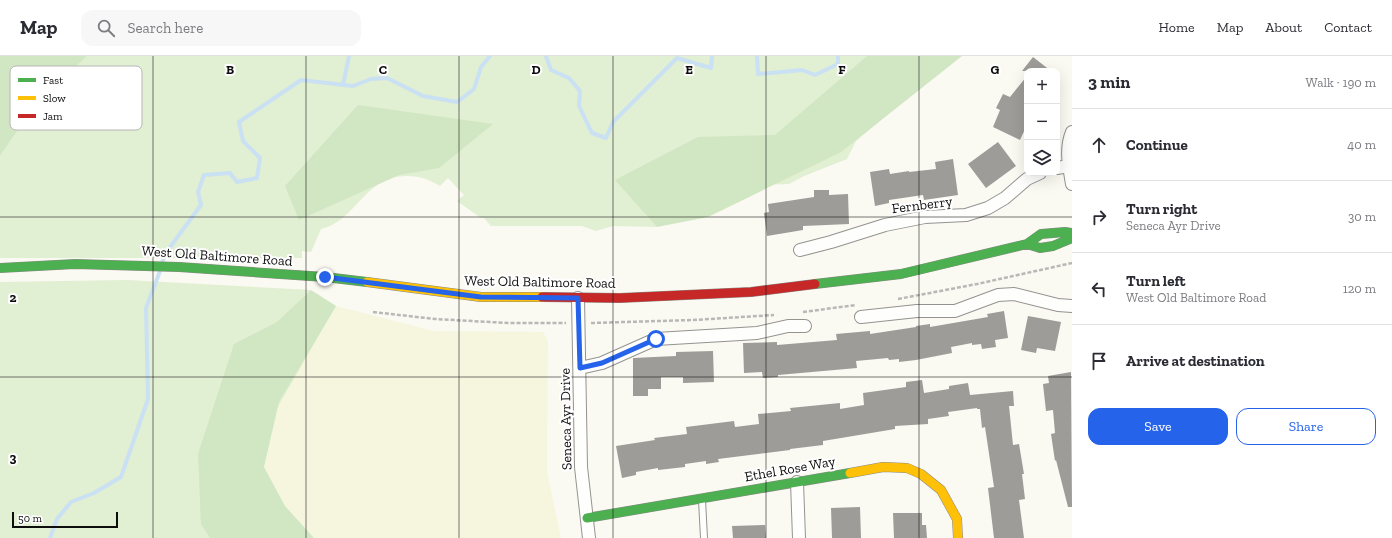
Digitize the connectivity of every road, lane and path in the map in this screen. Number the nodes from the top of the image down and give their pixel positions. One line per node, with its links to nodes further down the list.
1 (1072, 132): 2 (street)
2 (1063, 167): 4 (street)
3 (1034, 176): 8 (street, Fernberry)
4 (1072, 184)
5 (1072, 233): 7 (street, West Old Baltimore Road)
6 (1072, 238): 7 (street, West Old Baltimore Road)
7 (1027, 244): 10 (street, West Old Baltimore Road)
8 (800, 250)
9 (0, 268): 10 (street, West Old Baltimore Road)
10 (578, 298): 14 (street, Seneca Ayr Drive)
11 (1072, 306): 12 (street)
12 (861, 317)
13 (805, 326): 14 (street)
14 (580, 368): 17 (street, Seneca Ayr Drive)
15 (797, 482): 16 (street, Ethel Rose Way); 20 (street); 21 (street, Ethel Rose Way)
16 (702, 498): 17 (street, Ethel Rose Way); 19 (lane)
17 (587, 518): 18 (street, Seneca Ayr Drive)
18 (589, 538)
19 (704, 538)
20 (799, 538)
21 (958, 538)

